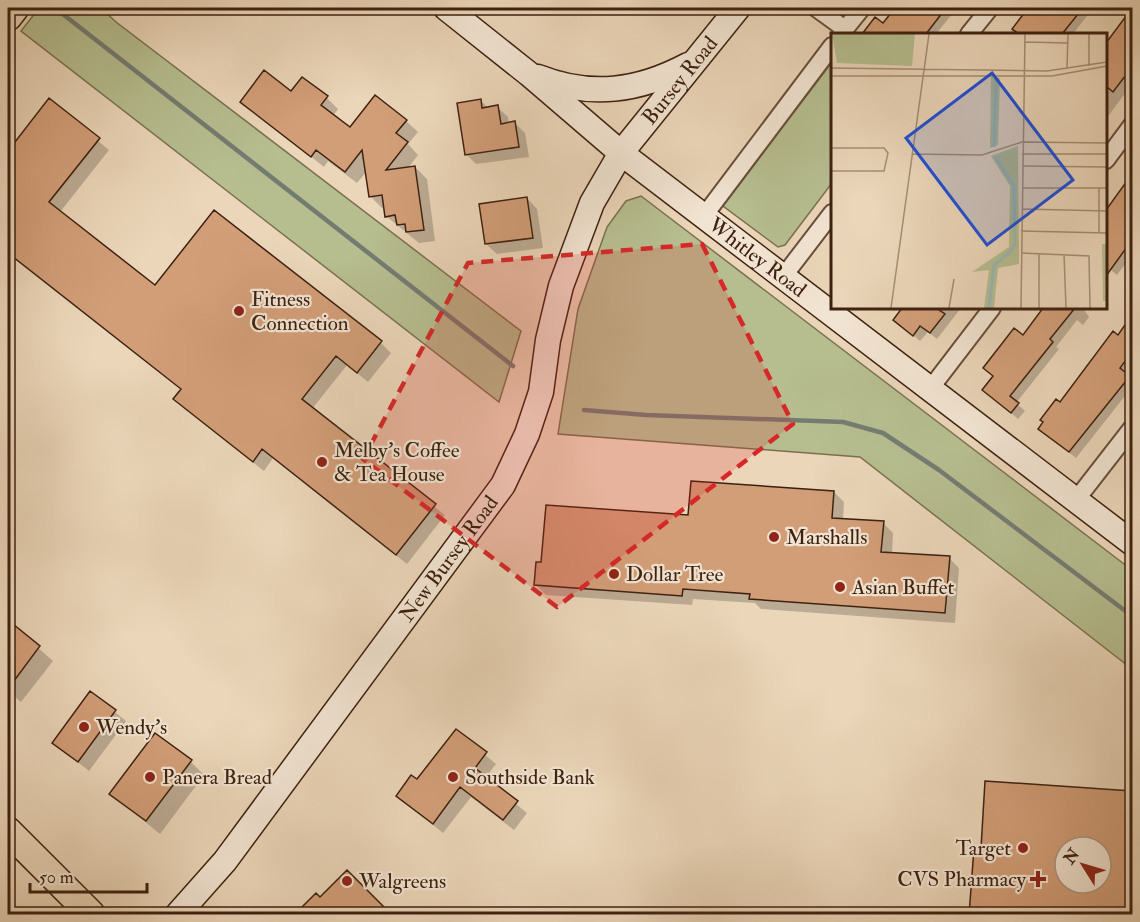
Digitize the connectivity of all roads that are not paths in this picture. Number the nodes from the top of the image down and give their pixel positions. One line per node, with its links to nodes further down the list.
1 (446, 8): 10 (street, Whitley Road)
2 (738, 8): 9 (street, Bursey Road)
3 (816, 8): 6 (street)
4 (862, 8): 6 (street)
5 (990, 8): 7 (street)
6 (843, 32)
7 (970, 33)
8 (831, 47): 15 (street)
9 (698, 60): 10 (street); 12 (street, Bursey Road)
10 (529, 74): 12 (street, Whitley Road)
11 (1132, 125): 13 (street)
12 (621, 153): 15 (street, Whitley Road); 24 (street, New Bursey Road)
13 (1107, 159)
14 (831, 214): 16 (street)
15 (704, 216): 16 (street, Whitley Road)
16 (783, 277): 18 (street, Whitley Road)
17 (991, 309): 18 (street)
18 (930, 389): 20 (street, Whitley Road)
19 (1132, 428): 20 (street)
20 (1076, 500): 21 (street, Whitley Road)
21 (1132, 543)
22 (8, 831): 23 (main road)
23 (92, 915)
24 (178, 915)

